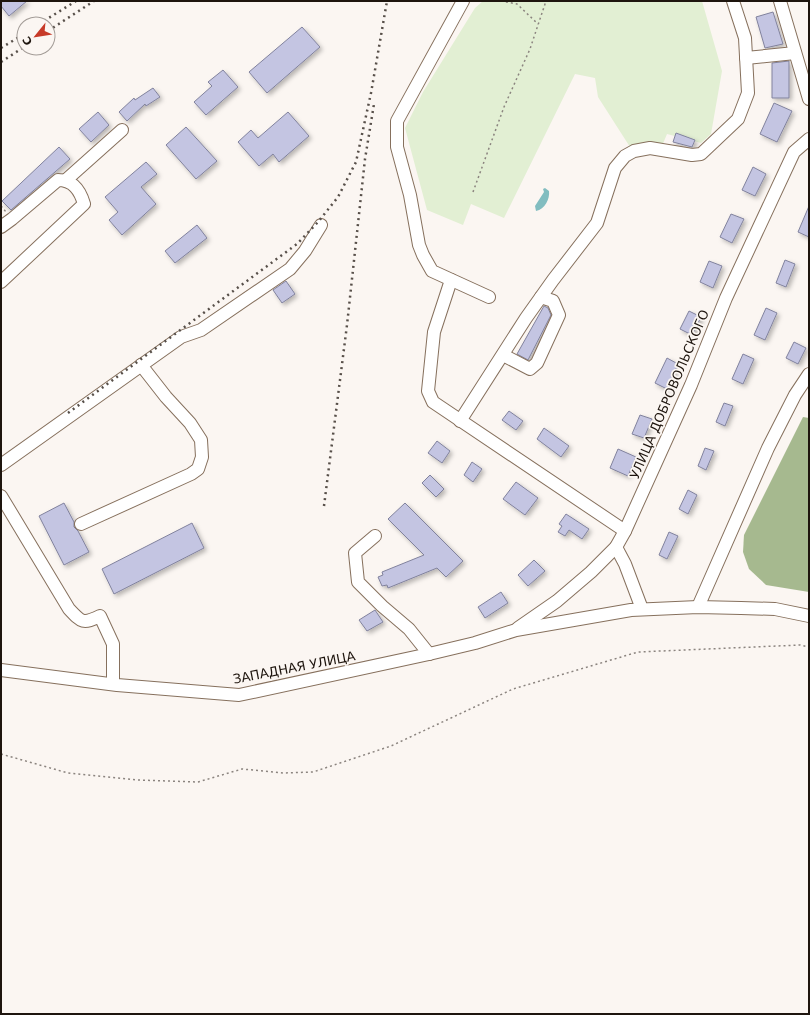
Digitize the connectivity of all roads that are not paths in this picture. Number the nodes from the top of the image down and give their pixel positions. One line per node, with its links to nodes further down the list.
1 (463, 1): 12 (street)
2 (733, 1): 5 (street)
3 (780, 1): 4 (street)
4 (795, 53): 5 (street); 6 (street)
5 (746, 58): 15 (street)
6 (809, 99)
7 (122, 130): 9 (street)
8 (809, 139): 23 (street, УЛИЦА ДОБРОВОЛЬСКОГО)
9 (66, 180): 11 (street); 13 (street)
10 (321, 224): 17 (street)
11 (1, 227)
12 (451, 280): 14 (street); 19 (street)
13 (1, 282)
14 (489, 297)
15 (541, 297): 16 (street); 16 (street)
16 (503, 354): 19 (street)
17 (141, 365): 20 (street); 22 (street)
18 (809, 374): 26 (street)
19 (460, 421): 23 (street)
20 (1, 465)
21 (1, 496): 32 (street)
22 (81, 524)
23 (625, 531): 25 (street, УЛИЦА ДОБРОВОЛЬСКОГО)
24 (375, 536): 30 (street)
25 (616, 547): 27 (street); 29 (street, УЛИЦА ДОБРОВОЛЬСКОГО)
26 (698, 607): 27 (street); 28 (street)
27 (642, 609): 29 (street)
28 (809, 616)
29 (516, 630): 30 (street, ЗАПАДНАЯ УЛИЦА)
30 (429, 654): 32 (street, ЗАПАДНАЯ УЛИЦА)
31 (1, 670): 32 (street, ЗАПАДНАЯ УЛИЦА)
32 (113, 684)

